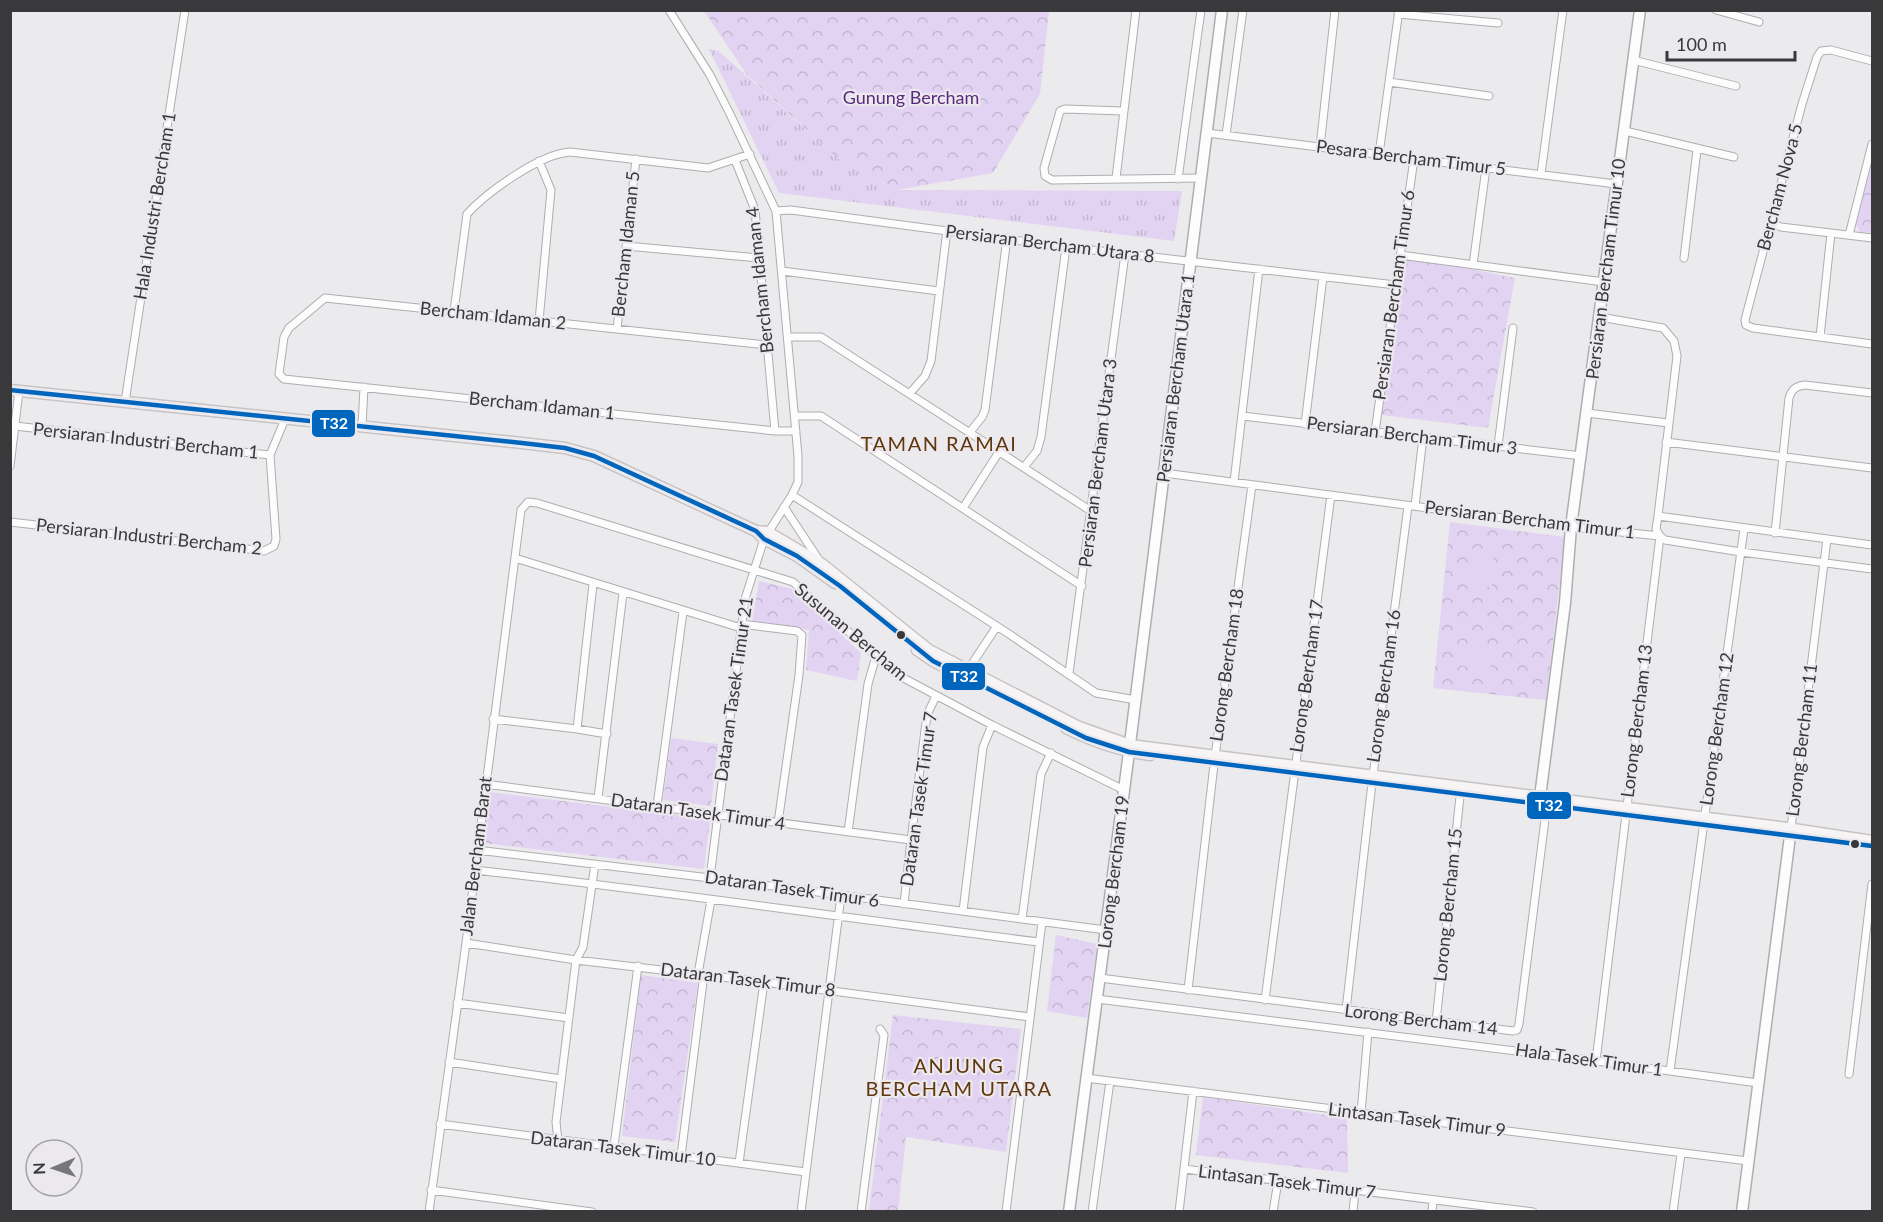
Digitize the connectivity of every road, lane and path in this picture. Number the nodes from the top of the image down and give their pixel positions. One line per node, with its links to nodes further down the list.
1 (185, 10): 74 (street, Hala Industri Bercham 1)
2 (669, 10): 26 (street)
3 (1136, 10): 19 (street)
4 (1201, 10): 37 (street)
5 (1222, 10): 21 (street, Persiaran Bercham Utara 1)
6 (1243, 10): 22 (street)
7 (1335, 10): 24 (street)
8 (1563, 10): 34 (street)
9 (1640, 10): 14 (street, Persiaran Bercham Timur 10)
10 (1716, 10): 12 (street)
11 (1398, 12): 13 (street); 16 (street)
12 (1759, 22)
13 (1498, 23)
14 (1633, 60): 17 (street); 20 (street, Persiaran Bercham Timur 10)
15 (1872, 62): 40 (street, Bercham Nova 5)
16 (1389, 82): 18 (street); 27 (street)
17 (1736, 86)
18 (1489, 96)
19 (1123, 111): 35 (street); 35 (street)
20 (1625, 131): 25 (street); 38 (street, Persiaran Bercham Timur 10)
21 (1207, 133): 22 (street, Pesara Bercham Timur 5); 36 (street, Persiaran Bercham Utara 1)
22 (1226, 135): 24 (street, Pesara Bercham Timur 5)
23 (1872, 144): 43 (street)
24 (1320, 147): 27 (street, Pesara Bercham Timur 5)
25 (1697, 150): 28 (street); 51 (street)
26 (750, 154): 31 (street); 39 (street)
27 (1379, 154): 30 (street, Pesara Bercham Timur 5)
28 (1734, 157)
29 (636, 159): 31 (street); 32 (street); 46 (street, Bercham Idaman 5)
30 (1414, 159): 33 (street, Pesara Bercham Timur 5); 49 (street, Persiaran Bercham Timur 6)
31 (735, 160): 50 (street, Bercham Idaman 4)
32 (539, 161): 60 (street); 62 (street)
33 (1486, 168): 34 (street, Pesara Bercham Timur 5); 53 (street)
34 (1541, 174): 38 (street, Pesara Bercham Timur 5)
35 (1116, 178): 37 (street)
36 (1201, 178): 37 (street); 52 (street, Persiaran Bercham Utara 1)
37 (1178, 179)
38 (1616, 184): 57 (street, Persiaran Bercham Timur 10)
39 (776, 212): 41 (street, Persiaran Bercham Utara 8); 55 (street)
40 (1770, 223): 42 (street); 66 (street, Bercham Nova 5)
41 (947, 230): 44 (street, Persiaran Bercham Utara 8); 59 (street)
42 (1831, 233): 43 (street); 66 (street)
43 (1849, 236): 45 (street)
44 (1007, 238): 47 (street, Persiaran Bercham Utara 8); 85 (street)
45 (1872, 238)
46 (626, 246): 50 (street); 64 (street, Bercham Idaman 5)
47 (1066, 246): 48 (street, Persiaran Bercham Utara 8); 95 (street)
48 (1125, 254): 52 (street, Persiaran Bercham Utara 8); 106 (street, Persiaran Bercham Utara 3)
49 (1400, 255): 53 (street); 58 (street, Persiaran Bercham Timur 6)
50 (759, 258): 68 (street, Bercham Idaman 4)
51 (1684, 258)
52 (1190, 262): 54 (street, Persiaran Bercham Utara 8); 97 (street, Persiaran Bercham Utara 1)
53 (1473, 264): 57 (street)
54 (1259, 269): 56 (street, Persiaran Bercham Utara 8); 77 (street)
55 (782, 271): 59 (street); 65 (street)
56 (1323, 277): 58 (street, Persiaran Bercham Utara 8); 80 (street)
57 (1604, 282): 61 (street, Persiaran Bercham Timur 10)
58 (1396, 285): 86 (street, Persiaran Bercham Timur 6)
59 (939, 291): 72 (street)
60 (454, 311): 62 (street, Bercham Idaman 2); 69 (street, Bercham Idaman 2)
61 (1600, 317): 75 (street, Persiaran Bercham Timur 10); 79 (street)
62 (538, 321): 64 (street, Bercham Idaman 2)
63 (1513, 328): 89 (street)
64 (617, 329): 68 (street, Bercham Idaman 2)
65 (788, 337): 72 (street); 76 (street)
66 (1820, 337): 67 (street)
67 (1872, 344)
68 (767, 345): 83 (street, Bercham Idaman 4)
69 (288, 379): 70 (street, Bercham Idaman 1)
70 (364, 387): 82 (street); 83 (street, Bercham Idaman 1)
71 (15, 390): 74 (main road); 81 (street)
72 (910, 393): 85 (street)
73 (1872, 393): 93 (street)
74 (125, 402): 78 (main road)
75 (1587, 413): 79 (street); 92 (street, Persiaran Bercham Timur 10)
76 (795, 416): 84 (street); 105 (street)
77 (1243, 416): 80 (street, Persiaran Bercham Timur 3); 98 (street)
78 (285, 419): 82 (main road); 91 (street)
79 (1668, 423): 88 (street)
80 (1305, 424): 86 (street, Persiaran Bercham Timur 3)
81 (15, 426): 91 (street, Persiaran Industri Bercham 1); 94 (street)
82 (362, 426): 113 (main road)
83 (775, 430): 84 (street, Bercham Idaman 1)
84 (796, 431): 100 (street)
85 (970, 432): 90 (street)
86 (1375, 432): 87 (street, Persiaran Bercham Timur 3)
87 (1424, 437): 89 (street, Persiaran Bercham Timur 3); 103 (street, Lorong Bercham 16)
88 (1666, 442): 93 (street); 107 (street)
89 (1498, 446): 92 (street, Persiaran Bercham Timur 3)
90 (999, 452): 95 (street); 105 (street)
91 (270, 455): 111 (street, Persiaran Industri Bercham 1)
92 (1582, 456): 109 (street, Persiaran Bercham Timur 10)
93 (1784, 456): 96 (street); 112 (street)
94 (10, 466)
95 (1024, 467): 106 (street)
96 (1872, 468)
97 (1164, 473): 98 (street, Persiaran Bercham Timur 1); 133 (street, Persiaran Bercham Utara 1)
98 (1234, 482): 99 (street, Persiaran Bercham Timur 1)
99 (1252, 485): 101 (street, Persiaran Bercham Timur 1); 140 (street, Lorong Bercham 18)
100 (792, 495): 104 (street, Dataran Tasek Timur 21); 128 (street)
101 (1331, 495): 103 (street, Persiaran Bercham Timur 1); 141 (street, Lorong Bercham 17)
102 (528, 502): 118 (street, Jalan Bercham Barat); 121 (street, Susunan Bercham)
103 (1412, 506): 109 (street, Persiaran Bercham Timur 1); 142 (street, Lorong Bercham 16)
104 (784, 507): 113 (street, Dataran Tasek Timur 21); 120 (street)
105 (963, 508): 124 (street)
106 (1091, 512): 124 (street, Persiaran Bercham Utara 3)
107 (1658, 516): 110 (street, Persiaran Bercham Timur 1); 114 (street, Persiaran Bercham Timur 1)
108 (10, 522): 111 (street, Persiaran Industri Bercham 2)
109 (1571, 527): 114 (street, Persiaran Bercham Timur 1); 147 (street, Lorong Bercham 14)
110 (1744, 529): 112 (street, Persiaran Bercham Timur 1); 117 (street, Lorong Bercham 12)
111 (276, 533)
112 (1776, 533): 115 (street, Persiaran Bercham Timur 1)
113 (766, 536): 120 (main road); 121 (street, Dataran Tasek Timur 21); 131 (main road)
114 (1660, 536): 117 (street); 149 (street, Lorong Bercham 13)
115 (1827, 539): 116 (street, Persiaran Bercham Timur 1); 119 (street, Lorong Bercham 11)
116 (1872, 545)
117 (1741, 552): 119 (street); 151 (street, Lorong Bercham 12)
118 (515, 558): 123 (street); 134 (street, Jalan Bercham Barat)
119 (1824, 562): 122 (street); 154 (street, Lorong Bercham 11)
120 (822, 564): 131 (main road)
121 (753, 569): 127 (street, Dataran Tasek Timur 21); 129 (street, Susunan Bercham)
122 (1872, 569)
123 (593, 584): 125 (street); 136 (street)
124 (1082, 586): 130 (street, Persiaran Bercham Utara 3)
125 (623, 592): 126 (street); 137 (street)
126 (682, 612): 127 (street); 148 (street)
127 (741, 626): 150 (street, Dataran Tasek Timur 21); 152 (street)
128 (997, 626): 130 (street); 131 (street)
129 (876, 656): 132 (street, Susunan Bercham); 153 (street)
130 (1069, 673): 133 (street)
131 (966, 674): 138 (main road)
132 (936, 696): 135 (street, Susunan Bercham); 155 (street, Dataran Tasek Timur 7)
133 (1136, 700): 138 (street, Persiaran Bercham Utara 1)
134 (494, 719): 136 (street); 143 (street, Jalan Bercham Barat)
135 (992, 725): 139 (street, Susunan Bercham); 167 (street)
136 (577, 729): 137 (street)
137 (607, 734): 146 (street)
138 (1130, 748): 140 (main road); 144 (street, Lorong Bercham 19)
139 (1051, 753): 144 (street, Susunan Bercham); 169 (street)
140 (1215, 759): 141 (main road); 180 (street, Lorong Bercham 18)
141 (1294, 769): 142 (main road); 182 (street, Lorong Bercham 17)
142 (1372, 779): 145 (main road); 184 (street, Lorong Bercham 16)
143 (485, 784): 146 (street, Dataran Tasek Timur 4); 158 (street, Jalan Bercham Barat)
144 (1124, 790): 171 (street, Lorong Bercham 19)
145 (1461, 791): 147 (main road); 187 (street, Lorong Bercham 15)
146 (598, 798): 148 (street, Dataran Tasek Timur 4)
147 (1544, 801): 149 (main road); 187 (street, Lorong Bercham 14)
148 (657, 806): 150 (street, Dataran Tasek Timur 4)
149 (1626, 811): 151 (main road); 190 (street, Lorong Bercham 13)
150 (717, 814): 152 (street, Dataran Tasek Timur 4); 161 (street, Dataran Tasek Timur 21)
151 (1705, 821): 154 (main road); 192 (street, Lorong Bercham 12)
152 (778, 823): 153 (street, Dataran Tasek Timur 4)
153 (848, 832): 155 (street, Dataran Tasek Timur 4)
154 (1791, 832): 156 (main road); 157 (main road); 197 (street, Lorong Bercham 11)
155 (910, 840): 166 (street, Dataran Tasek Timur 7)
156 (1872, 841)
157 (1872, 846)
158 (477, 850): 159 (street, Dataran Tasek Timur 6); 160 (street, Jalan Bercham Barat)
159 (595, 864): 161 (street, Dataran Tasek Timur 6); 162 (street)
160 (475, 870): 162 (street, Dataran Tasek Timur 6); 173 (street, Jalan Bercham Barat)
161 (710, 878): 164 (street, Dataran Tasek Timur 6)
162 (592, 884): 165 (street, Dataran Tasek Timur 6); 174 (street)
163 (1872, 884): 193 (street)
164 (841, 896): 166 (street, Dataran Tasek Timur 6); 168 (street)
165 (711, 900): 168 (street, Dataran Tasek Timur 6); 176 (street)
166 (904, 904): 167 (street, Dataran Tasek Timur 6)
167 (963, 911): 169 (street, Dataran Tasek Timur 6)
168 (838, 917): 172 (street, Dataran Tasek Timur 6); 179 (street)
169 (1022, 919): 170 (street, Dataran Tasek Timur 6)
170 (1042, 922): 171 (street, Dataran Tasek Timur 6); 172 (street)
171 (1106, 930): 177 (street, Lorong Bercham 19)
172 (1039, 942): 185 (street)
173 (466, 943): 174 (street, Dataran Tasek Timur 8); 183 (street, Jalan Bercham Barat)
174 (576, 960): 175 (street, Dataran Tasek Timur 8); 186 (street)
175 (638, 966): 176 (street, Dataran Tasek Timur 8); 202 (street)
176 (701, 974): 178 (street, Dataran Tasek Timur 8); 204 (street)
177 (1100, 978): 180 (street, Lorong Bercham 14); 181 (street, Lorong Bercham 19)
178 (764, 982): 179 (street, Dataran Tasek Timur 8); 206 (street)
179 (829, 990): 185 (street, Dataran Tasek Timur 8); 208 (street)
180 (1188, 990): 182 (street, Lorong Bercham 14)
181 (1097, 999): 189 (street, Hala Tasek Timur 1); 194 (street, Lorong Bercham 19)
182 (1264, 1000): 184 (street, Lorong Bercham 14)
183 (457, 1003): 186 (street); 191 (street, Jalan Bercham Barat)
184 (1346, 1010): 187 (street, Lorong Bercham 14)
185 (1030, 1017): 217 (street)
186 (569, 1018): 195 (street)
187 (1436, 1022)
188 (880, 1029): 216 (street)
189 (1368, 1032): 190 (street, Hala Tasek Timur 1); 199 (street)
190 (1596, 1061): 192 (street, Hala Tasek Timur 1)
191 (449, 1062): 195 (street); 200 (street, Jalan Bercham Barat)
192 (1670, 1071): 197 (street, Hala Tasek Timur 1)
193 (1849, 1074)
194 (1086, 1078): 196 (street, Lintasan Tasek Timur 9); 218 (street, Lorong Bercham 19)
195 (561, 1079): 201 (street)
196 (1110, 1081): 198 (street, Lintasan Tasek Timur 9); 219 (street)
197 (1758, 1083): 205 (street, Lorong Bercham 11)
198 (1193, 1092): 199 (street, Lintasan Tasek Timur 9); 207 (street)
199 (1361, 1113): 203 (street, Lintasan Tasek Timur 9)
200 (440, 1124): 201 (street, Dataran Tasek Timur 10); 210 (street, Jalan Bercham Barat)
201 (558, 1141): 202 (street, Dataran Tasek Timur 10)
202 (614, 1146): 204 (street, Dataran Tasek Timur 10)
203 (1681, 1154): 205 (street, Lintasan Tasek Timur 9); 225 (street)
204 (681, 1156): 206 (street, Dataran Tasek Timur 10)
205 (1748, 1161): 226 (street, Lorong Bercham 11)
206 (739, 1163): 208 (street, Dataran Tasek Timur 10)
207 (1184, 1169): 209 (street, Lintasan Tasek Timur 7); 220 (street)
208 (806, 1172): 215 (street)
209 (1278, 1181): 211 (street, Lintasan Tasek Timur 7); 221 (street)
210 (430, 1190): 213 (street, Jalan Bercham Barat); 214 (street)
211 (1355, 1191): 212 (street, Lintasan Tasek Timur 7); 222 (street)
212 (1433, 1200): 223 (street); 224 (street, Lintasan Tasek Timur 7)
213 (429, 1212)
214 (592, 1212)
215 (801, 1212)
216 (861, 1212)
217 (1006, 1212)
218 (1069, 1212)
219 (1092, 1212)
220 (1179, 1212)
221 (1274, 1212)
222 (1353, 1212)
223 (1432, 1212)
224 (1533, 1212)
225 (1673, 1212)
226 (1742, 1212)

